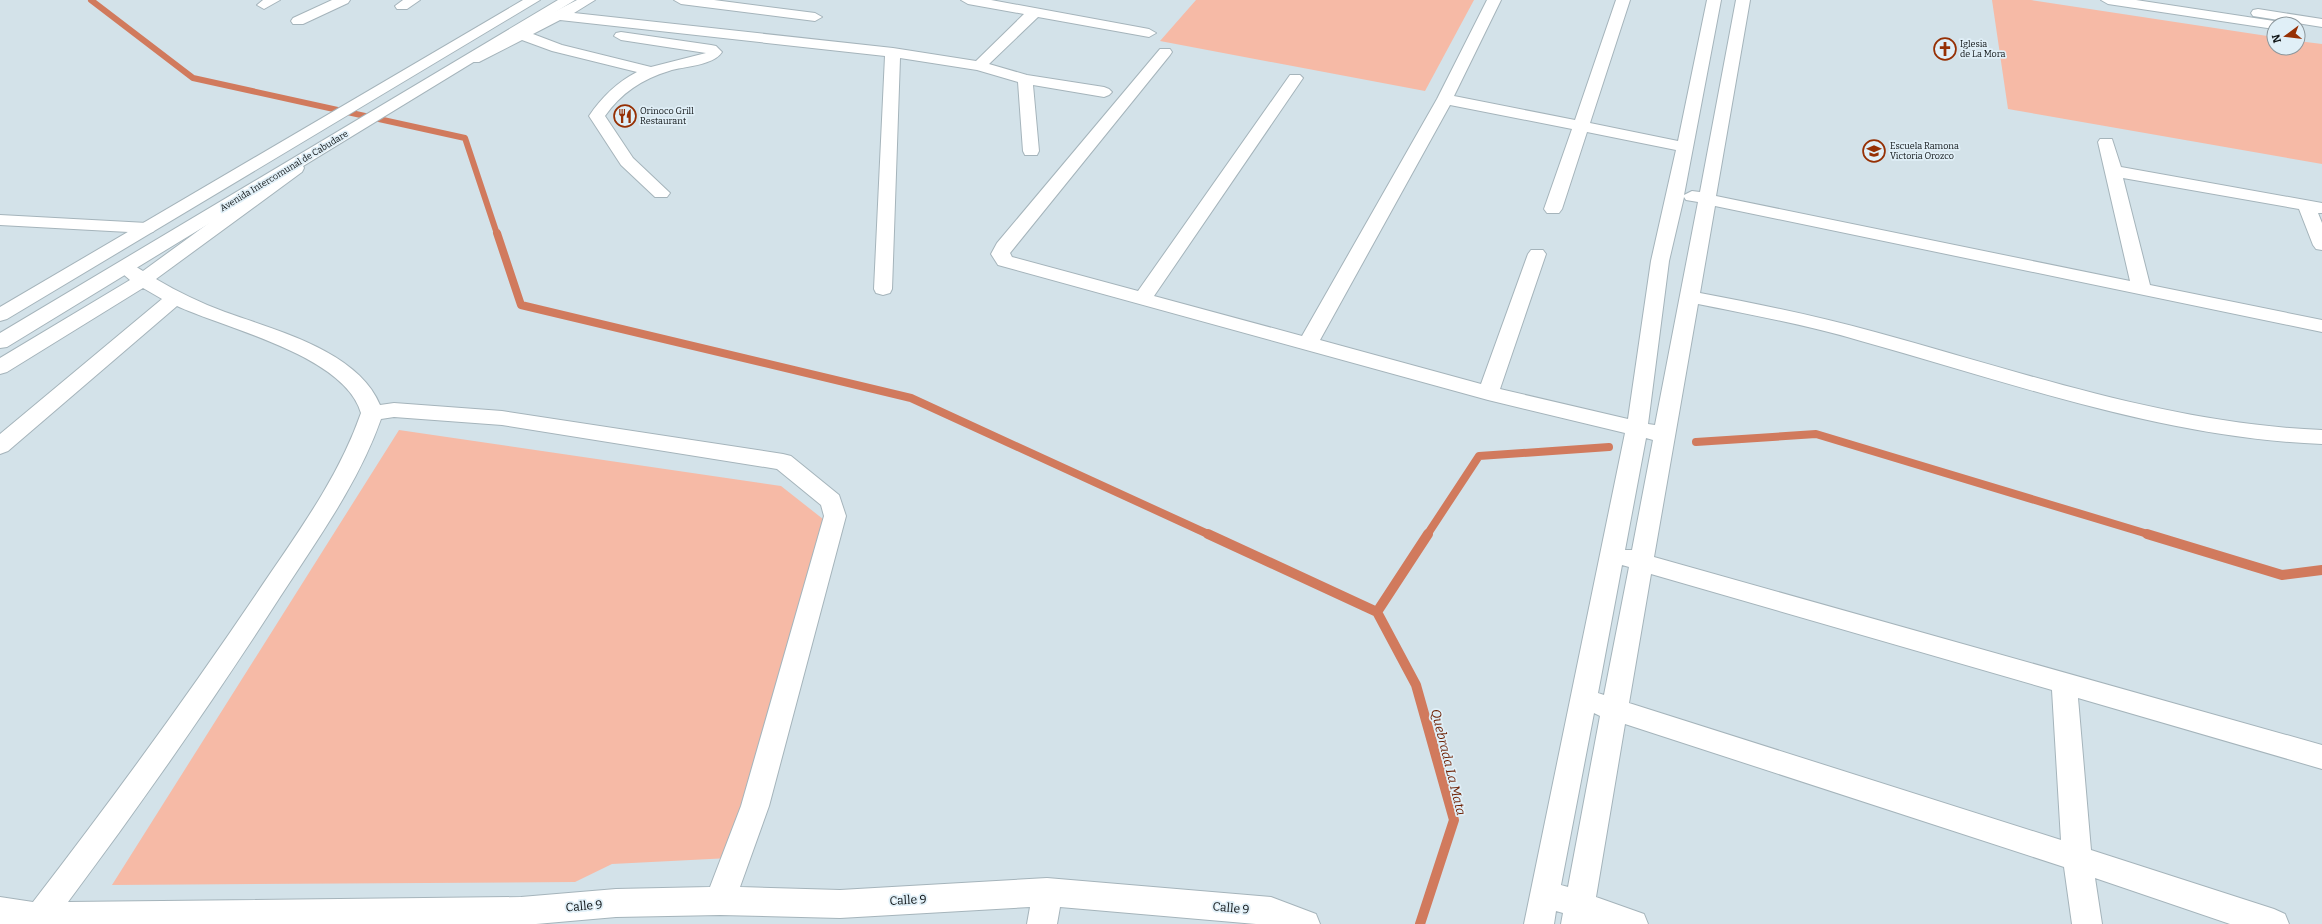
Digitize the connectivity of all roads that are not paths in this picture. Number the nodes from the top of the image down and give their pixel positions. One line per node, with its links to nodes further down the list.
1 (344, 0): 18 (main road)
2 (533, 0): 48 (main road, Avenida Intercomunal de Cabudare)
3 (568, 0): 28 (main road, Avenida Intercomunal de Cabudare)
4 (588, 0): 16 (main road)
5 (681, 0): 17 (main road)
6 (968, 0): 15 (main road)
7 (1494, 0): 35 (main road)
8 (1622, 0): 36 (main road)
9 (1714, 0): 39 (main road)
10 (1743, 0): 44 (main road)
11 (2108, 0): 13 (main road)
12 (2168, 0): 19 (main road)
13 (2125, 1): 14 (main road)
14 (2148, 3): 20 (main road)
15 (1035, 12): 23 (main road); 29 (main road)
16 (560, 16): 25 (main road); 26 (main road)
17 (815, 17)
18 (298, 21)
19 (2322, 23)
20 (2266, 24)
21 (2306, 30): 22 (main road)
22 (2322, 32)
23 (1149, 33)
24 (613, 35): 30 (main road)
25 (516, 38): 28 (main road); 30 (main road); 31 (main road)
26 (893, 52): 29 (main road); 53 (main road)
27 (1165, 52): 57 (main road)
28 (459, 66): 38 (main road, Avenida Intercomunal de Cabudare)
29 (979, 66): 33 (main road)
30 (650, 71): 42 (main road)
31 (599, 73)
32 (1295, 78): 57 (main road)
33 (1025, 79): 34 (main road); 40 (main road)
34 (1104, 92)
35 (1445, 98): 36 (main road); 61 (main road)
36 (1580, 126): 39 (main road); 46 (main road)
37 (2106, 142): 41 (main road)
38 (323, 147): 51 (main road, Avenida Intercomunal de Cabudare); 52 (main road)
39 (1685, 147): 43 (main road)
40 (1031, 151)
41 (2113, 171): 45 (main road); 54 (main road)
42 (661, 193)
43 (1676, 193): 44 (main road); 65 (main road)
44 (1706, 199): 54 (main road); 55 (main road)
45 (2314, 207): 49 (main road)
46 (1553, 209)
47 (0, 220): 48 (main road)
48 (147, 228): 58 (main road, Avenida Intercomunal de Cabudare)
49 (2322, 245)
50 (1537, 254): 63 (main road)
51 (125, 268): 52 (main road); 60 (main road, Avenida Intercomunal de Cabudare)
52 (143, 280): 56 (main road); 62 (main road)
53 (882, 288)
54 (2142, 290): 59 (main road)
55 (1690, 297): 66 (main road); 67 (main road)
56 (175, 298): 64 (main road); 68 (main road)
57 (1142, 299): 61 (main road)
58 (0, 315)
59 (2322, 326)
60 (0, 342)
61 (1307, 345): 63 (main road)
62 (0, 367)
63 (1488, 393): 65 (main road)
64 (372, 413): 78 (main road); 82 (main road)
65 (1637, 428): 66 (main road); 69 (main road)
66 (1664, 435): 70 (main road)
67 (2322, 438)
68 (0, 446)
69 (1612, 554): 70 (main road); 72 (main road)
70 (1641, 562): 71 (main road); 73 (main road)
71 (2064, 682): 74 (main road); 75 (main road)
72 (1583, 699): 73 (main road); 77 (main road)
73 (1614, 710): 75 (main road); 80 (main road)
74 (2322, 758)
75 (2078, 858): 87 (main road); 88 (main road)
76 (1048, 892): 78 (main road, Calle 9); 83 (main road); 84 (main road, Calle 9)
77 (1545, 893): 80 (main road); 85 (main road)
78 (720, 901): 81 (main road, Calle 9)
79 (0, 911): 82 (main road, Calle 9)
80 (1578, 914): 86 (main road)
81 (523, 917): 82 (main road, Calle 9)
82 (37, 920)
83 (1042, 924)
84 (1305, 924)
85 (1539, 924)
86 (1633, 924)
87 (2086, 924)
88 (2274, 924)

